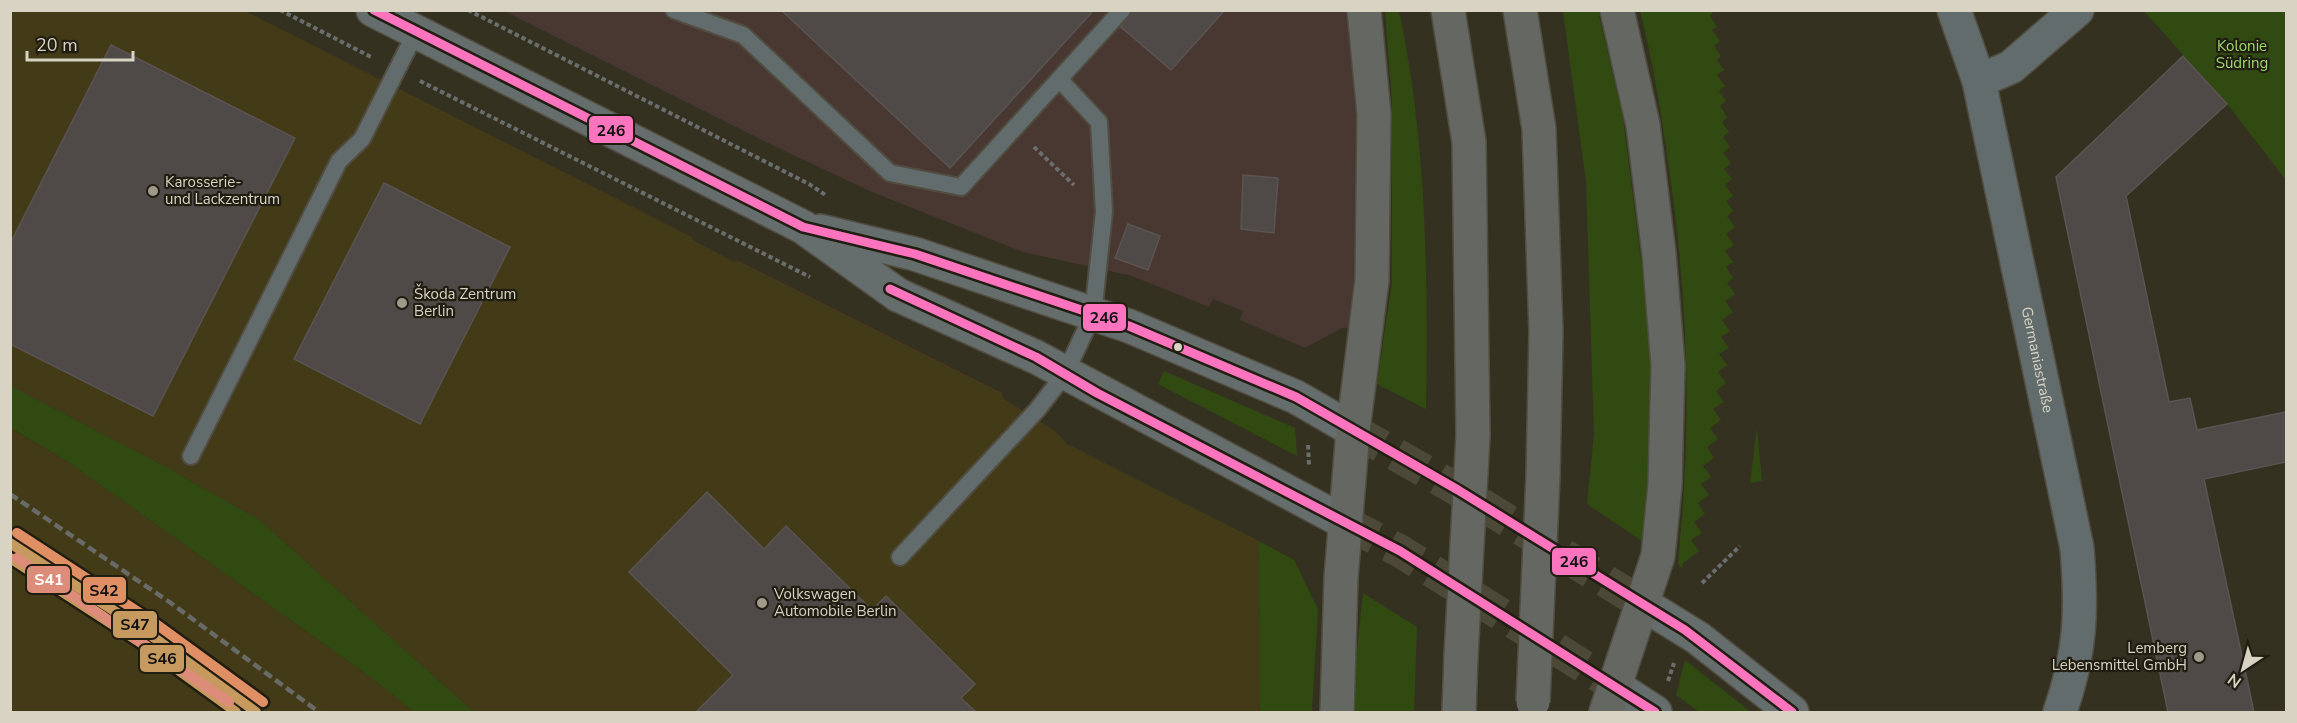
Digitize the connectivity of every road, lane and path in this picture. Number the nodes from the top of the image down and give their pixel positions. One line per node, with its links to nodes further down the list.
1 (280, 10): 13 (path)
2 (373, 10): 12 (street)
3 (468, 10): 17 (path)
4 (674, 10): 16 (lane)
5 (1122, 10): 14 (lane)
6 (1364, 10): 23 (highway)
7 (1448, 10): 35 (highway, bridge)
8 (1520, 10): 33 (highway, bridge)
9 (1617, 10): 29 (highway)
10 (1954, 10): 15 (street, Germaniastraße)
11 (2077, 10): 15 (street)
12 (416, 32): 13 (lane); 19 (street)
13 (397, 70): 20 (path); 24 (lane)
14 (1059, 79): 16 (lane); 18 (lane)
15 (1979, 81): 37 (street, Germaniastraße)
16 (1014, 129): 18 (path)
17 (835, 202)
18 (1104, 212): 21 (lane)
19 (803, 227): 21 (street); 22 (street)
20 (821, 280)
21 (1093, 314): 22 (lane); 23 (street)
22 (1065, 374): 25 (street); 27 (lane)
23 (1353, 430): 25 (highway)
24 (191, 456)
25 (1346, 523): 34 (highway)
26 (1740, 546): 28 (path)
27 (900, 556)
28 (1702, 583)
29 (1643, 604): 31 (highway); 36 (street)
30 (1677, 654): 32 (path)
31 (1611, 699): 32 (street)
32 (1660, 700)
33 (1533, 707)
34 (1337, 712)
35 (1459, 712)
36 (1792, 712)
37 (2060, 712)

